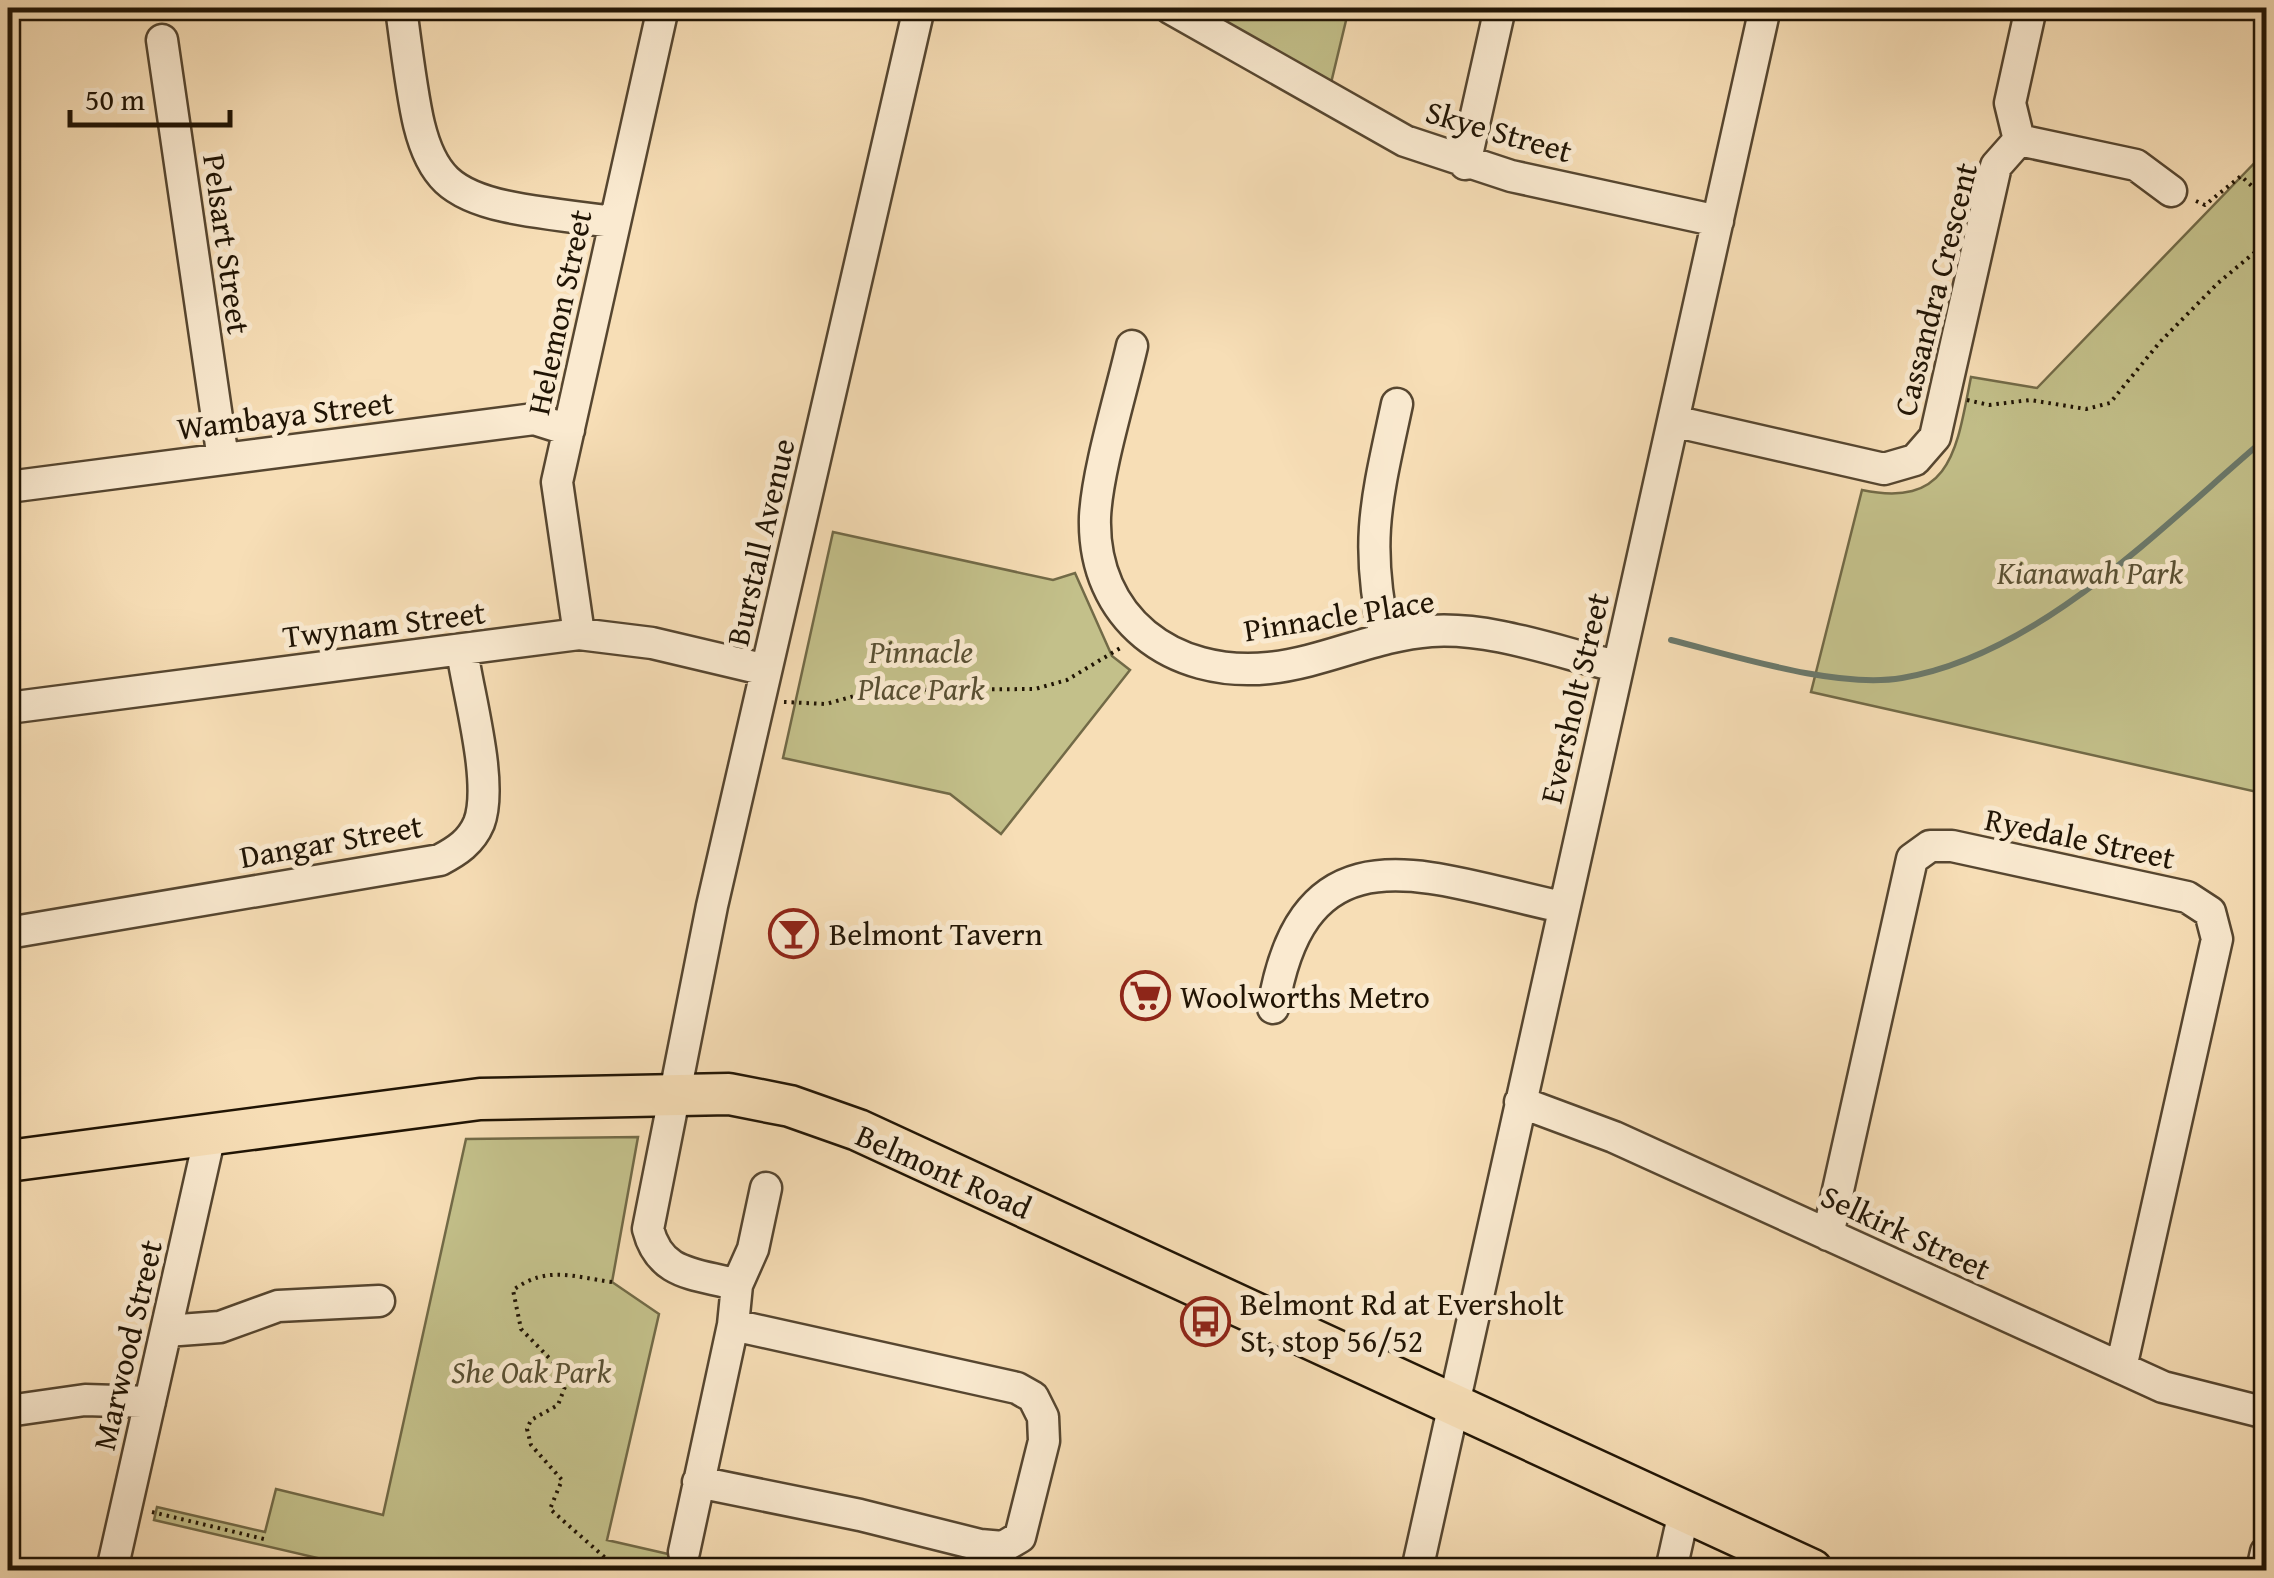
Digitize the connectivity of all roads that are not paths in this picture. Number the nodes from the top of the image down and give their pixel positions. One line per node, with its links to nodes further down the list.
1 (401, 8): 13 (street)
2 (662, 8): 13 (street, Helemon Street)
3 (919, 8): 24 (street, Burstall Avenue)
4 (1170, 8): 10 (street, Skye Street)
5 (1500, 8): 10 (street)
6 (1765, 8): 12 (street, Eversholt Street)
7 (2031, 8): 9 (street, Cassandra Crescent)
8 (162, 40): 18 (street, Pelsart Street)
9 (2018, 140): 11 (street); 16 (street, Cassandra Crescent)
10 (1465, 164): 12 (street, Skye Street)
11 (2171, 191)
12 (1718, 221): 16 (street, Eversholt Street)
13 (614, 222): 17 (street, Helemon Street)
14 (1132, 346): 21 (street, Pinnacle Place)
15 (1398, 404): 21 (street)
16 (1673, 421): 23 (street, Eversholt Street)
17 (569, 430): 18 (street, Wambaya Street); 20 (street, Helemon Street)
18 (223, 458): 19 (street, Wambaya Street)
19 (8, 486)
20 (579, 634): 22 (street, Twynam Street); 24 (street, Twynam Street)
21 (1384, 637): 23 (street, Pinnacle Place)
22 (462, 650): 25 (street, Twynam Street); 27 (street, Dangar Street)
23 (1616, 666): 26 (street, Eversholt Street)
24 (766, 670): 29 (street, Burstall Avenue)
25 (8, 708)
26 (1562, 908): 28 (street); 30 (street, Eversholt Street)
27 (8, 932)
28 (1273, 1008)
29 (676, 1094): 31 (main road, Belmont Road); 35 (street, Burstall Avenue); 41 (main road, Belmont Road)
30 (1520, 1102): 34 (street, Selkirk Street); 41 (street, Eversholt Street)
31 (210, 1135): 32 (main road, Belmont Road); 38 (street, Marwood Street)
32 (8, 1162)
33 (766, 1188): 35 (street)
34 (1828, 1235): 39 (street, Selkirk Street); 39 (street, Ryedale Street)
35 (737, 1285): 37 (street)
36 (379, 1301): 38 (street)
37 (734, 1325): 44 (street); 44 (street)
38 (166, 1330): 40 (street, Marwood Street)
39 (2120, 1368): 43 (street, Selkirk Street)
40 (150, 1402): 42 (street); 48 (street, Marwood Street)
41 (1452, 1405): 45 (main road, Belmont Road); 49 (street, Eversholt Street)
42 (8, 1411)
43 (2266, 1413)
44 (698, 1482): 46 (street)
45 (1684, 1512): 50 (street); 51 (main road, Belmont Road)
46 (684, 1552)
47 (2266, 1552): 52 (street)
48 (112, 1570)
49 (1418, 1570)
50 (1671, 1570)
51 (1812, 1570)
52 (2262, 1570)

